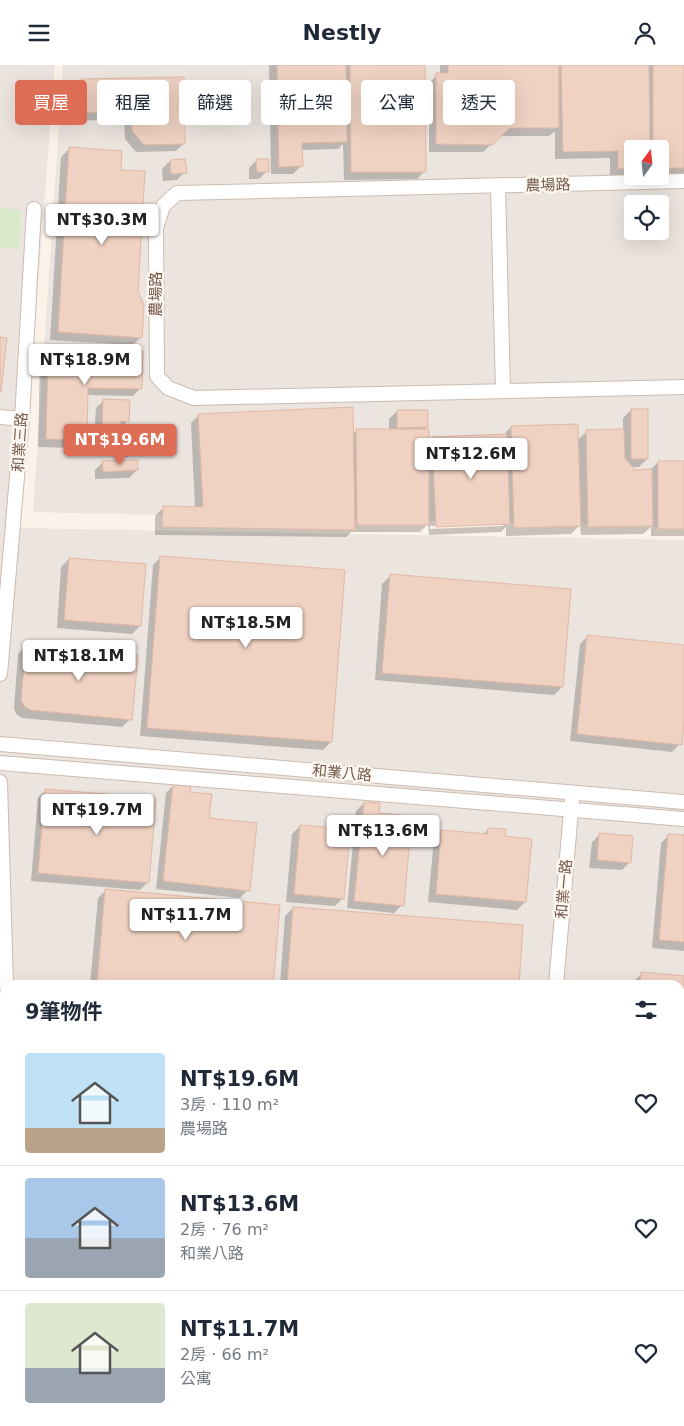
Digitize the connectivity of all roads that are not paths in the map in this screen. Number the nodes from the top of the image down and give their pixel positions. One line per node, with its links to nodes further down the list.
1 (684, 181): 2 (street, 農場路)
2 (498, 186): 5 (street); 5 (street, 農場路)
3 (34, 209): 7 (street, 和業三路)
4 (684, 387): 5 (street, 農場路)
5 (504, 391)
6 (0, 417): 7 (street)
7 (22, 419): 8 (street, 和業三路)
8 (4, 583): 9 (street, 和業三路)
9 (0, 674)
10 (0, 744): 13 (street, 和業八路)
11 (0, 763): 15 (street, 和業八路)
12 (0, 782): 17 (street)
13 (572, 793): 14 (street, 和業八路); 15 (street, 和業一路)
14 (684, 802)
15 (571, 808): 16 (street, 和業八路); 18 (street, 和業一路)
16 (684, 819)
17 (6, 980)
18 (556, 980)

